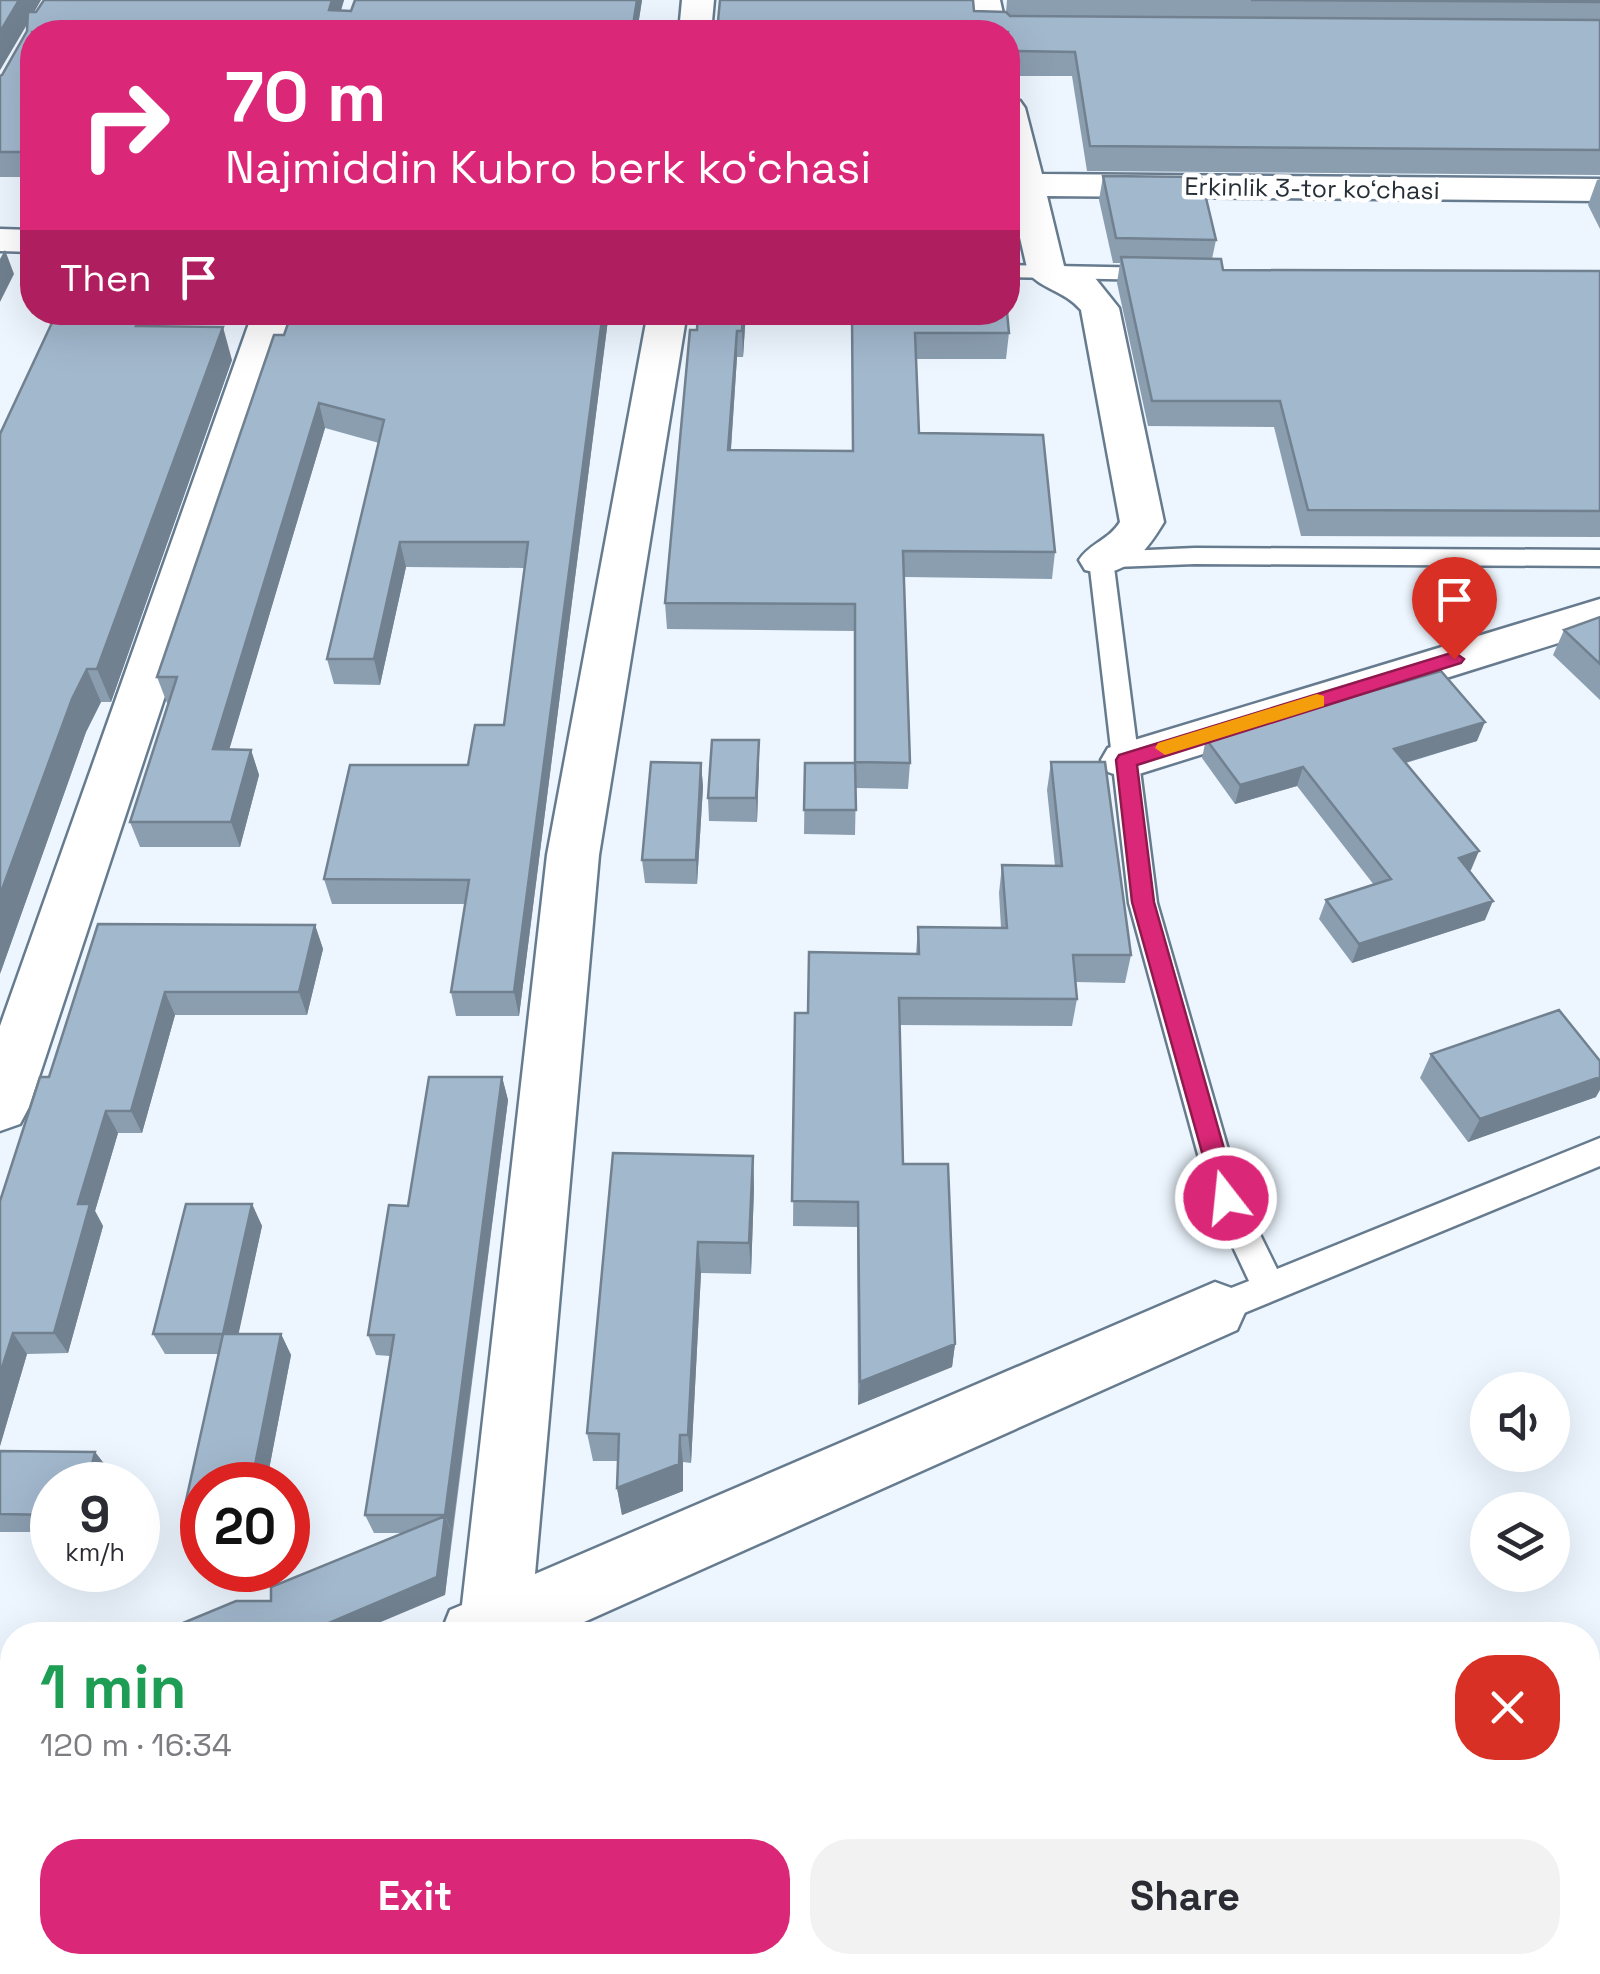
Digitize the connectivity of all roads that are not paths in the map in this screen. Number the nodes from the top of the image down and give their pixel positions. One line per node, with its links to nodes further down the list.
1 (1020, 166): 2 (street)
2 (1024, 185): 3 (street, Erkinlik 3-tor koʻchasi); 5 (street)
3 (1600, 190)
4 (1020, 271): 5 (lane)
5 (1047, 272): 6 (lane); 10 (street)
6 (1185, 274)
7 (269, 325): 13 (street)
8 (666, 325): 16 (street)
9 (1600, 558): 10 (lane)
10 (1101, 560): 12 (lane)
11 (1600, 614): 12 (street)
12 (1126, 760): 15 (lane)
13 (0, 1107)
14 (1600, 1152): 15 (lane)
15 (1242, 1299): 17 (street)
16 (486, 1622)
17 (506, 1622)

